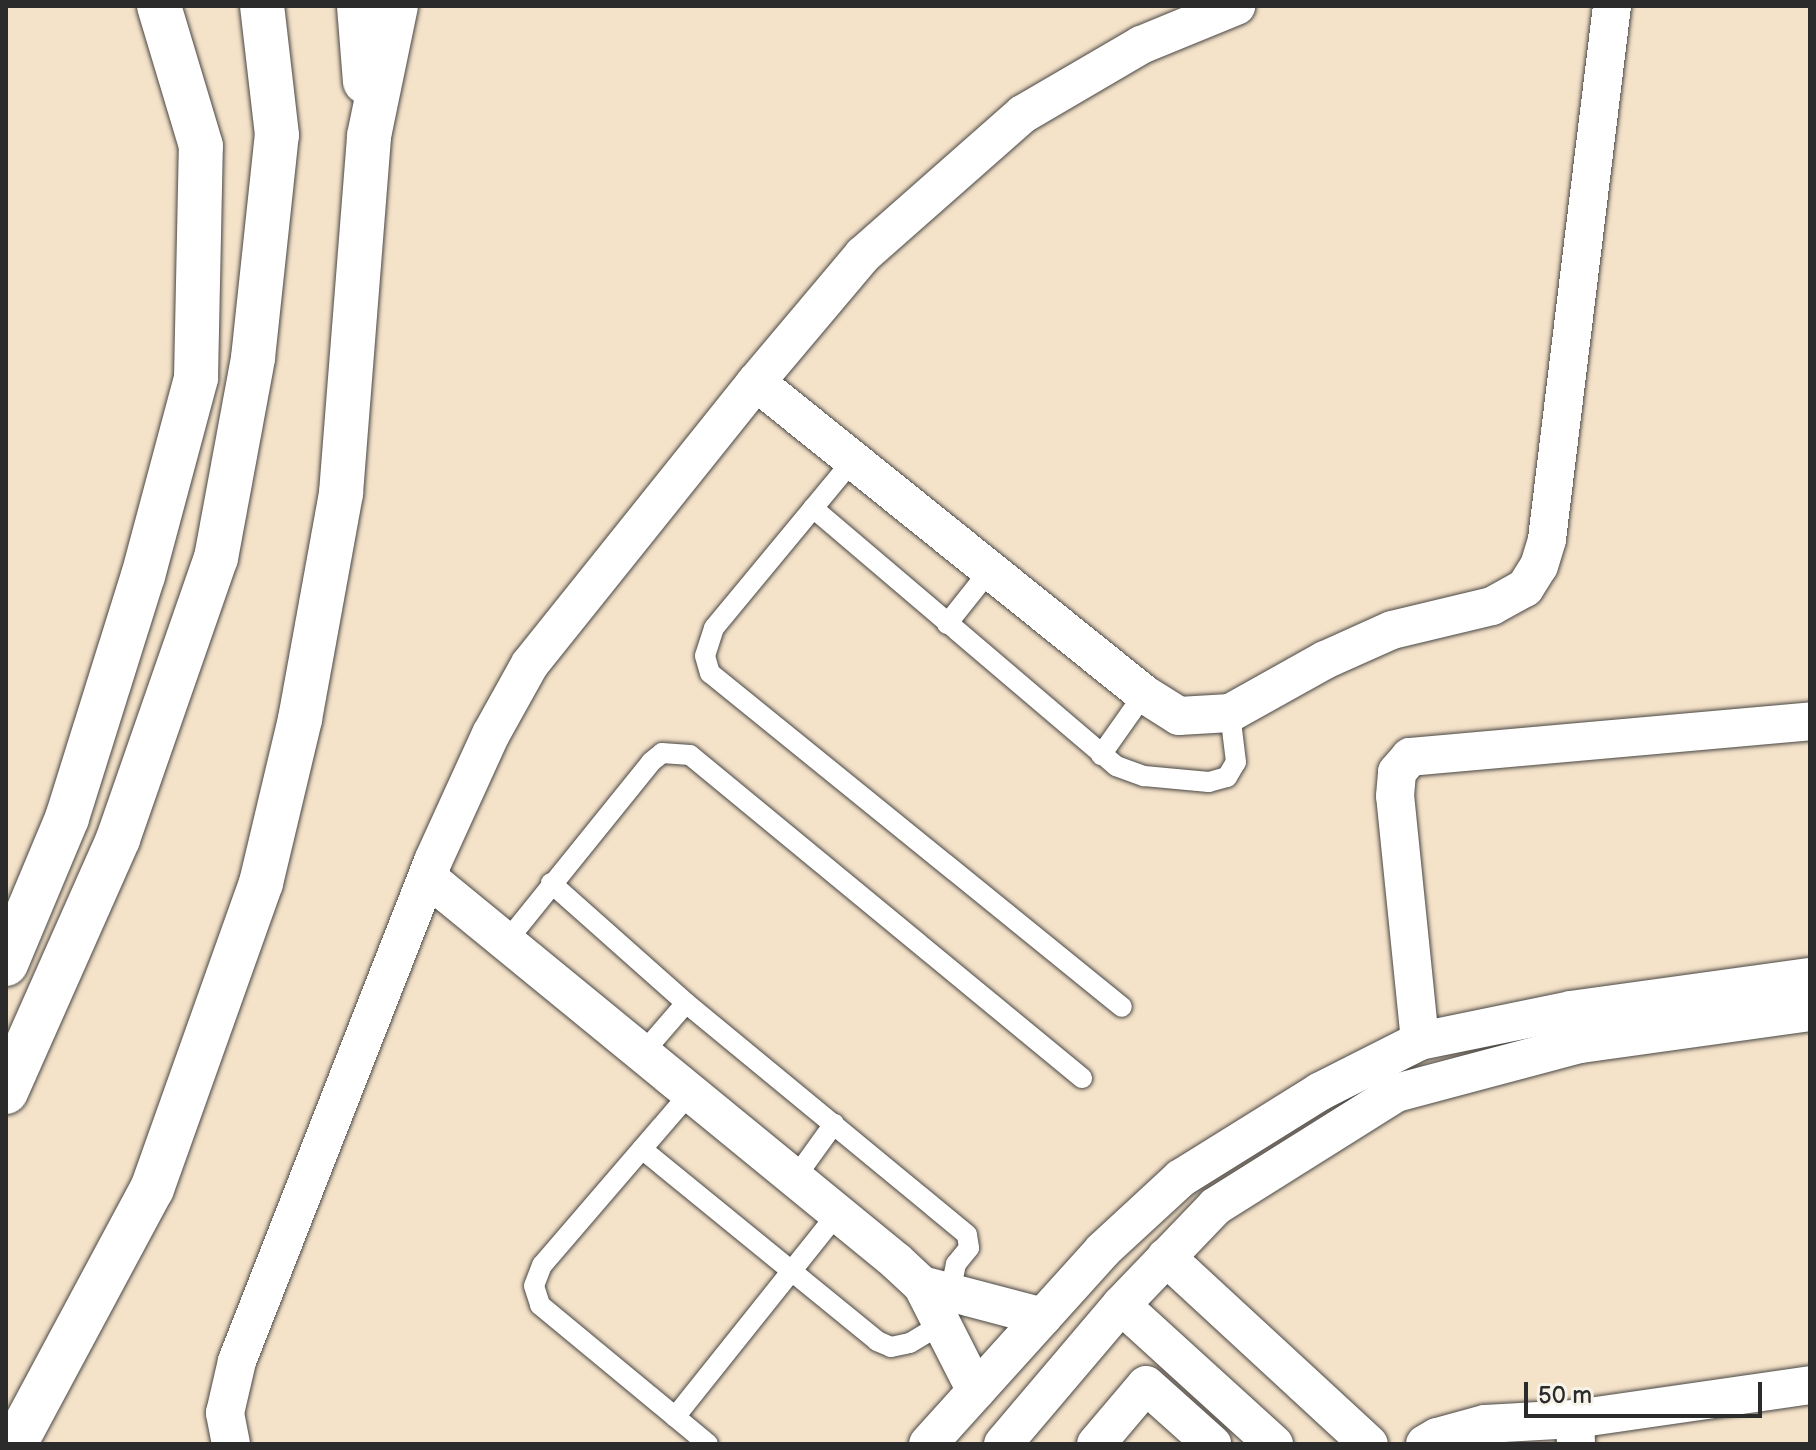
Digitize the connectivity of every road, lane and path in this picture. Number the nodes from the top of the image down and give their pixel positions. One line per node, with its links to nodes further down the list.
1 (159, 6): 20 (main road)
2 (262, 6): 28 (main road)
3 (359, 6): 7 (main road)
4 (396, 6): 7 (main road)
5 (1236, 6): 8 (street)
6 (1612, 6): 14 (street)
7 (369, 136): 45 (main road)
8 (756, 382): 9 (street); 17 (street)
9 (853, 460): 10 (lane); 11 (street)
10 (813, 508): 12 (lane); 23 (lane)
11 (990, 570): 12 (lane); 13 (street)
12 (947, 624): 16 (lane)
13 (1144, 694): 14 (street); 16 (lane)
14 (1230, 713): 16 (lane)
15 (1810, 721): 25 (street)
16 (1101, 755)
17 (427, 877): 19 (street); 46 (street)
18 (551, 883): 19 (lane); 22 (lane); 27 (lane)
19 (506, 942): 26 (street)
20 (6, 964)
21 (1810, 977): 25 (street)
22 (686, 1003): 26 (lane); 30 (lane)
23 (1122, 1007)
24 (1810, 1012): 34 (street)
25 (1420, 1041): 38 (street)
26 (642, 1054): 29 (street)
27 (1082, 1078)
28 (6, 1092)
29 (691, 1092): 31 (lane); 32 (street)
30 (834, 1124): 32 (lane); 36 (lane)
31 (642, 1149): 35 (lane); 43 (lane)
32 (795, 1178): 33 (street)
33 (838, 1213): 35 (lane); 36 (street)
34 (1166, 1257): 37 (street); 53 (street)
35 (791, 1272): 36 (lane); 43 (lane)
36 (938, 1300): 38 (street); 42 (street)
37 (1121, 1305): 39 (street); 49 (street)
38 (1043, 1317): 42 (street)
39 (1174, 1354): 40 (street); 52 (street)
40 (1146, 1385): 50 (street); 51 (street)
41 (1810, 1385): 44 (street)
42 (976, 1391): 48 (street)
43 (675, 1417): 47 (lane)
44 (1576, 1431): 54 (street)
45 (15, 1444)
46 (231, 1444)
47 (708, 1444)
48 (928, 1444)
49 (1003, 1444)
50 (1096, 1444)
51 (1212, 1444)
52 (1274, 1444)
53 (1369, 1444)
54 (1425, 1444)

